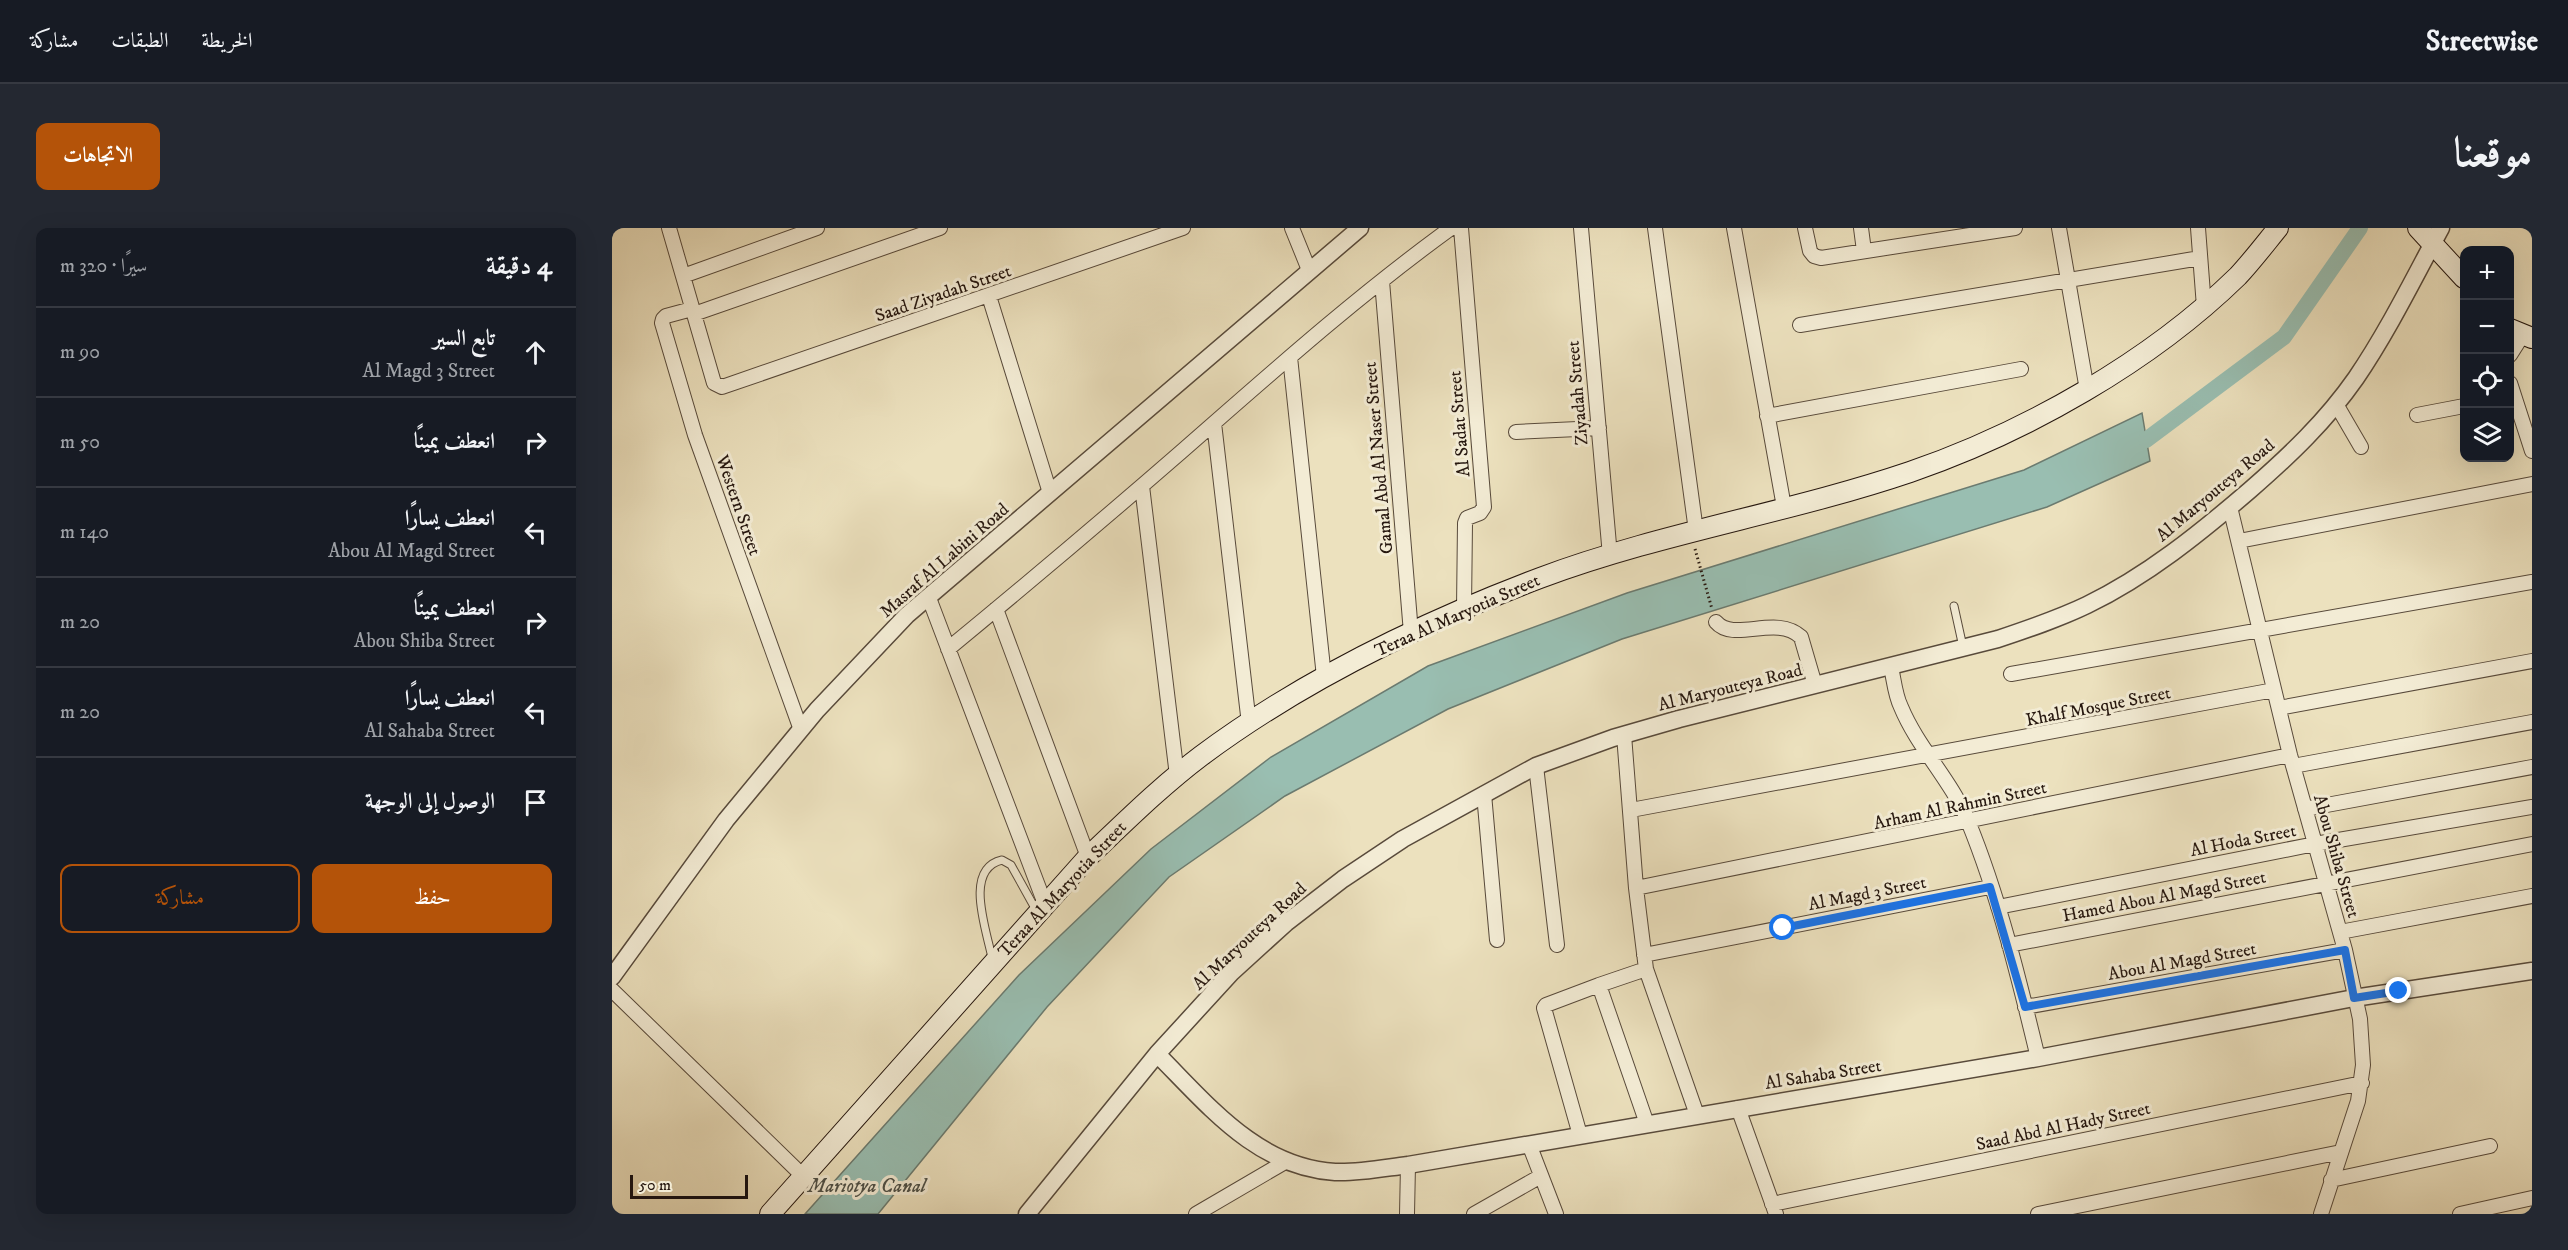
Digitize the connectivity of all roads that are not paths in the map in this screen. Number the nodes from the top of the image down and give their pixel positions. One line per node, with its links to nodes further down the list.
1 (669, 228): 24 (street)
2 (817, 228): 24 (street)
3 (940, 228): 29 (street, Western Street)
4 (1184, 228): 27 (street, Saad Ziyadah Street)
5 (1292, 228): 22 (street)
6 (1360, 228): 22 (street, Masraf Al Labini Road)
7 (1451, 228): 25 (street)
8 (1461, 228): 57 (street, Al Sadat Street)
9 (1581, 228): 42 (street, Ziyadah Street)
10 (1654, 228): 51 (street)
11 (1734, 228): 39 (street)
12 (1805, 228): 20 (street)
13 (1861, 228): 20 (street)
14 (2015, 228): 20 (street)
15 (2059, 228): 26 (street)
16 (2198, 228): 21 (street)
17 (2278, 228): 28 (main road, Teraa Al Maryotia Street)
18 (2418, 228): 19 (main road)
19 (2437, 236): 23 (main road); 37 (street, Al Maryouteya Road)
20 (1864, 251)
21 (2200, 258): 26 (street); 28 (street)
22 (1309, 270): 48 (street, Masraf Al Labini Road)
23 (2460, 272)
24 (682, 276): 29 (street)
25 (1382, 281): 33 (street); 61 (street, Gamal Abd Al Naser Street)
26 (2068, 281): 30 (street); 35 (street)
27 (989, 296): 29 (street, Saad Ziyadah Street); 48 (street)
28 (2204, 306): 35 (main road, Teraa Al Maryotia Street)
29 (693, 312): 73 (street, Western Street)
30 (1800, 325)
31 (2521, 335): 32 (street)
32 (2511, 354)
33 (1290, 357): 41 (street); 67 (street)
34 (2021, 369): 39 (street)
35 (2087, 390): 49 (main road, Teraa Al Maryotia Street)
36 (2514, 400): 45 (street)
37 (2336, 404): 44 (street); 50 (street, Al Maryouteya Road)
38 (2460, 407): 40 (street)
39 (1767, 416): 49 (street)
40 (2417, 416)
41 (1214, 423): 47 (street); 72 (street)
42 (1599, 428): 43 (street); 53 (street, Ziyadah Street)
43 (1516, 432)
44 (2361, 447)
45 (2532, 451)
46 (2532, 484): 52 (street)
47 (1142, 486): 58 (street); 79 (street)
48 (1050, 493): 55 (street, Masraf Al Labini Road)
49 (1784, 507): 51 (main road, Teraa Al Maryotia Street)
50 (2230, 507): 52 (street, Abou Shiba Street); 62 (street, Al Maryouteya Road)
51 (1696, 531): 53 (main road, Teraa Al Maryotia Street)
52 (2239, 541): 60 (street, Abou Shiba Street)
53 (1610, 556): 57 (main road, Teraa Al Maryotia Street)
54 (2532, 582): 60 (street)
55 (928, 598): 63 (street); 73 (street, Masraf Al Labini Road)
56 (1954, 606): 62 (lane)
57 (1464, 608): 61 (main road, Teraa Al Maryotia Street)
58 (996, 609): 63 (street); 87 (street)
59 (1716, 622): 68 (street)
60 (2262, 630): 66 (street); 69 (street, Abou Shiba Street)
61 (1411, 633): 67 (main road, Teraa Al Maryotia Street)
62 (1963, 648): 65 (street, Al Maryouteya Road)
63 (948, 649): 93 (street)
64 (2532, 661): 70 (street)
65 (1891, 667): 68 (street, Al Maryouteya Road); 75 (street)
66 (2011, 674)
67 (1324, 677): 72 (main road, Teraa Al Maryotia Street)
68 (1815, 685): 74 (street, Al Maryouteya Road)
69 (2274, 690): 70 (street, Abou Shiba Street); 75 (street, Khalf Mosque Street)
70 (2278, 708): 76 (street, Abou Shiba Street)
71 (2532, 722): 76 (street, Arham Al Rahmin Street)
72 (1249, 724): 79 (main road, Teraa Al Maryotia Street)
73 (801, 730): 102 (street, Masraf Al Labini Road)
74 (1624, 735): 77 (street, Al Maryouteya Road); 83 (street)
75 (1929, 756): 83 (street, Khalf Mosque Street); 84 (street)
76 (2291, 761): 82 (street, Abou Shiba Street); 84 (street, Arham Al Rahmin Street)
77 (1536, 766): 80 (street, Al Maryouteya Road); 96 (street)
78 (2532, 767): 82 (street)
79 (1177, 776): 87 (main road, Teraa Al Maryotia Street)
80 (1484, 794): 95 (street); 107 (street, Al Maryouteya Road)
81 (2532, 807): 85 (street, Al Hoda Street)
82 (2305, 809): 85 (street, Abou Shiba Street)
83 (1631, 810): 90 (street)
84 (1968, 822): 89 (street); 90 (street, Arham Al Rahmin Street)
85 (2315, 844): 88 (street, Abou Shiba Street); 92 (street, Al Hoda Street)
86 (2532, 844): 88 (street, Hamed Abou Al Magd Street)
87 (1088, 857): 93 (main road, Teraa Al Maryotia Street)
88 (2326, 882): 94 (street, Abou Shiba Street); 97 (street, Hamed Abou Al Magd Street)
89 (1990, 887): 92 (street); 100 (street, Al Magd 3 Street)
90 (1636, 888): 100 (street)
91 (2532, 896): 94 (street)
92 (1998, 907): 97 (street)
93 (1041, 908): 99 (main road, Teraa Al Maryotia Street); 99 (lane)
94 (2340, 932): 98 (street, Abou Shiba Street)
95 (1497, 940)
96 (1557, 945)
97 (2009, 945): 106 (street)
98 (2345, 950): 105 (street, Abou Shiba Street); 106 (street, Abou Al Magd Street)
99 (993, 962): 119 (main road, Teraa Al Maryotia Street)
100 (1645, 962): 103 (street, Al Magd 3 Street); 111 (street)
101 (2532, 970): 105 (street, Al Sahaba Street)
102 (612, 977)
103 (1599, 985): 112 (street); 113 (street, Al Magd 3 Street)
104 (612, 990): 119 (street)
105 (2354, 998): 108 (street, Al Sahaba Street); 109 (street, Abou Shiba Street)
106 (2025, 1007): 108 (street)
107 (1157, 1054): 117 (street, Al Sahaba Street); 125 (street, Al Maryouteya Road)
108 (2038, 1058): 110 (street, Al Sahaba Street)
109 (2361, 1083): 116 (street, Abou Shiba Street); 123 (street, Saad Abd Al Hady Street)
110 (1738, 1108): 111 (street, Al Sahaba Street); 123 (street)
111 (1697, 1115): 112 (street, Al Sahaba Street)
112 (1647, 1124): 113 (street, Al Sahaba Street)
113 (1580, 1135): 114 (street, Al Sahaba Street)
114 (1529, 1144): 118 (street, Al Sahaba Street); 120 (street)
115 (2490, 1146): 121 (street)
116 (2341, 1152): 121 (street, Abou Shiba Street); 130 (street)
117 (1285, 1162): 118 (street, Al Sahaba Street); 126 (street)
118 (1408, 1166): 127 (street)
119 (803, 1176): 124 (main road, Teraa Al Maryotia Street)
120 (1541, 1176): 128 (street); 129 (street)
121 (2331, 1180): 131 (street, Abou Shiba Street)
122 (2532, 1198): 132 (street)
123 (1774, 1209)
124 (770, 1214)
125 (1028, 1214)
126 (1196, 1214)
127 (1407, 1214)
128 (1474, 1214)
129 (1556, 1214)
130 (2038, 1214)
131 (2321, 1214)
132 (2460, 1214)

